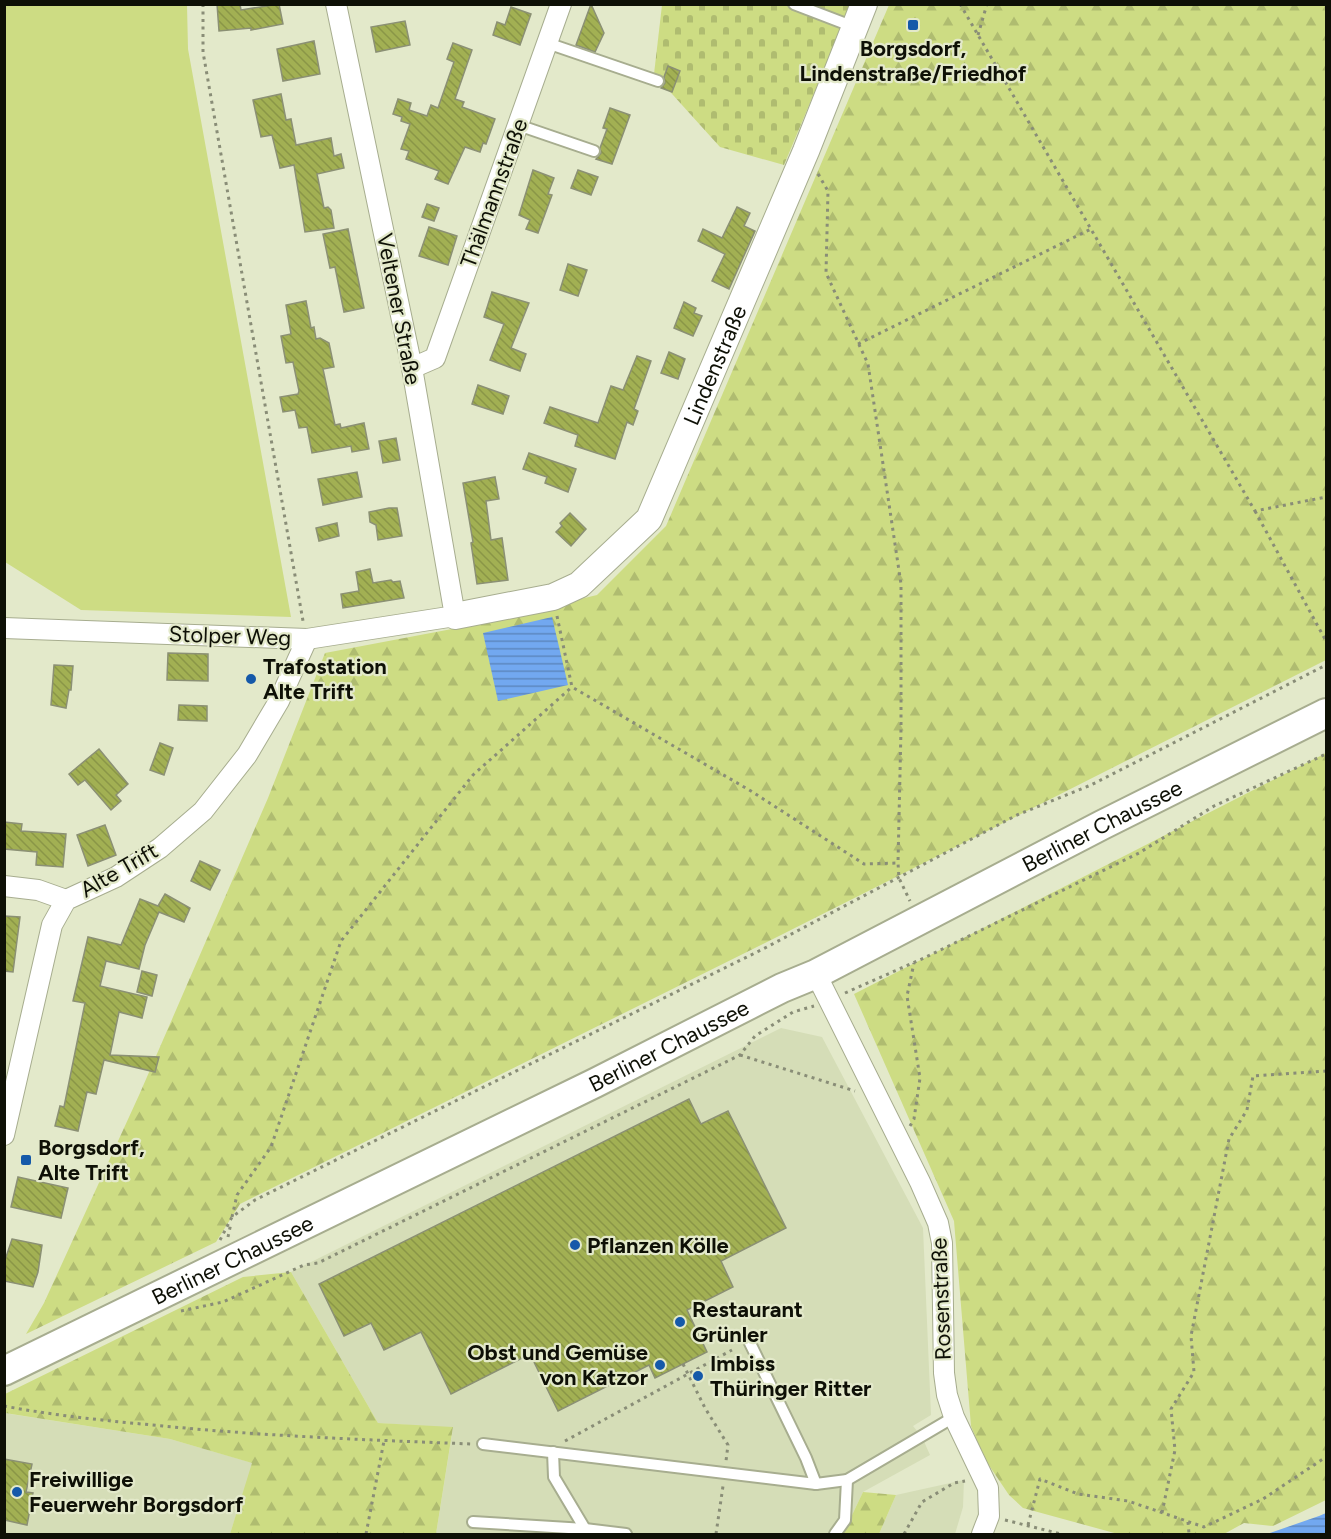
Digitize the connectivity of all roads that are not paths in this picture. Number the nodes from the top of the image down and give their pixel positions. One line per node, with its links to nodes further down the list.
1 (336, 4): 9 (street, Veltener Straße)
2 (561, 4): 5 (street, Thälmannstraße)
3 (794, 4): 4 (lane)
4 (859, 16): 10 (street, Lindenstraße)
5 (547, 43): 6 (lane); 7 (street, Thälmannstraße)
6 (658, 81)
7 (518, 125): 8 (lane); 9 (street, Thälmannstraße)
8 (594, 151)
9 (412, 368): 10 (street, Veltener Straße)
10 (455, 616): 12 (street, Stolper Weg)
11 (4, 628): 12 (street, Stolper Weg)
12 (306, 639): 15 (street, Alte Trift)
13 (1326, 713): 16 (main road, Berliner Chaussee)
14 (4, 886): 15 (street)
15 (66, 900): 17 (street, Alte Trift)
16 (816, 974): 19 (main road, Berliner Chaussee); 20 (street, Rosenstraße)
17 (4, 1135)
18 (749, 1341): 24 (lane)
19 (4, 1371)
20 (954, 1417): 23 (lane); 29 (street, Rosenstraße)
21 (483, 1444): 22 (lane)
22 (549, 1452): 24 (lane); 26 (lane)
23 (848, 1480): 24 (lane); 28 (lane)
24 (816, 1484)
25 (473, 1522): 26 (lane)
26 (585, 1532): 27 (lane)
27 (626, 1534)
28 (835, 1534)
29 (982, 1534)

